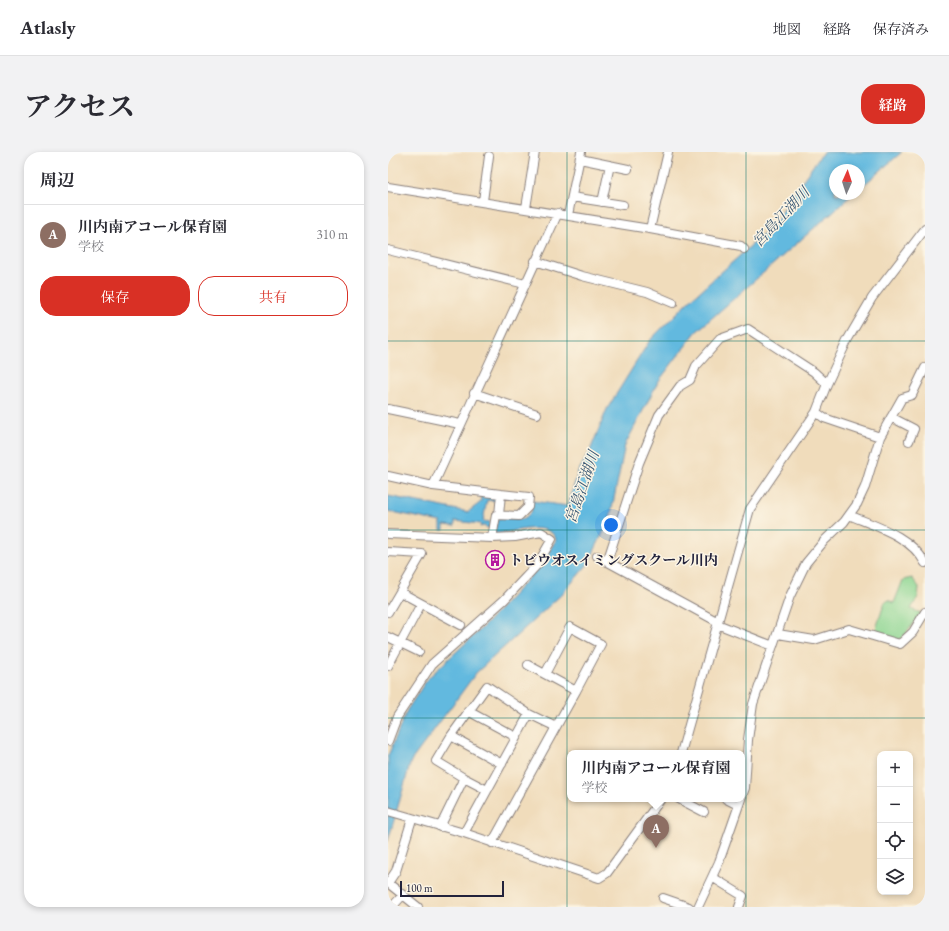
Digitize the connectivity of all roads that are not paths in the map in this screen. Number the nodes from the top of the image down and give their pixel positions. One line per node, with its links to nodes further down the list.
1 (535, 152): 12 (street)
2 (668, 152): 15 (street)
3 (581, 155): 5 (street); 8 (street)
4 (489, 156): 9 (street)
5 (610, 165): 6 (street); 10 (street)
6 (628, 169)
7 (388, 186): 9 (street)
8 (572, 197): 10 (street); 14 (street)
9 (483, 201): 12 (street)
10 (602, 202): 11 (street)
11 (623, 205)
12 (526, 208): 13 (street)
13 (558, 213): 14 (street); 19 (street)
14 (568, 215): 15 (street)
15 (650, 229): 17 (street)
16 (925, 229): 23 (street)
17 (744, 249)
18 (388, 250): 20 (street)
19 (536, 262): 20 (street); 21 (street)
20 (525, 284): 24 (street)
21 (673, 303)
22 (925, 368): 28 (street)
23 (827, 384): 26 (street); 41 (street)
24 (474, 393): 27 (street); 29 (street)
25 (388, 409): 29 (street)
26 (816, 412): 30 (street); 47 (street)
27 (537, 414)
28 (891, 417): 30 (street); 31 (street)
29 (460, 424): 33 (street)
30 (880, 437): 36 (street)
31 (909, 441)
32 (388, 476): 33 (street)
33 (433, 486): 34 (street)
34 (501, 494): 35 (street); 35 (street)
35 (500, 515): 38 (street)
36 (849, 515): 42 (street); 49 (street)
37 (388, 534): 38 (street)
38 (492, 538): 63 (street)
39 (389, 554): 43 (street)
40 (597, 556): 41 (street)
41 (607, 562): 47 (street)
42 (925, 563)
43 (400, 592): 44 (street); 45 (street)
44 (421, 604): 48 (street); 51 (street)
45 (388, 612)
46 (925, 612): 49 (street)
47 (717, 623): 52 (street); 64 (street)
48 (461, 625)
49 (778, 634): 52 (street)
50 (388, 637): 51 (street)
51 (401, 643): 53 (street); 55 (street)
52 (773, 646): 67 (street)
53 (419, 652)
54 (528, 665): 56 (street)
55 (388, 666)
56 (545, 674): 57 (street); 57 (street)
57 (576, 691): 60 (street)
58 (468, 711): 59 (street); 61 (street); 62 (street)
59 (529, 714): 60 (street); 62 (street)
60 (556, 727): 77 (street)
61 (451, 736): 65 (street); 66 (street)
62 (516, 737): 65 (street)
63 (388, 740)
64 (682, 750)
65 (502, 764): 68 (street)
66 (464, 778): 68 (street); 75 (street)
67 (745, 788)
68 (487, 790): 76 (street)
69 (659, 802): 77 (street)
70 (685, 802): 73 (street)
71 (739, 802): 78 (street)
72 (388, 811): 74 (street)
73 (704, 812)
74 (410, 819): 75 (street); 79 (street)
75 (440, 827): 76 (street)
76 (464, 833): 77 (street)
77 (492, 843)
78 (712, 877): 85 (street); 86 (street)
79 (388, 883): 80 (street)
80 (402, 896): 82 (street); 83 (street)
81 (663, 898): 84 (street)
82 (393, 906)
83 (418, 907)
84 (689, 907)
85 (698, 907)
86 (739, 907)

